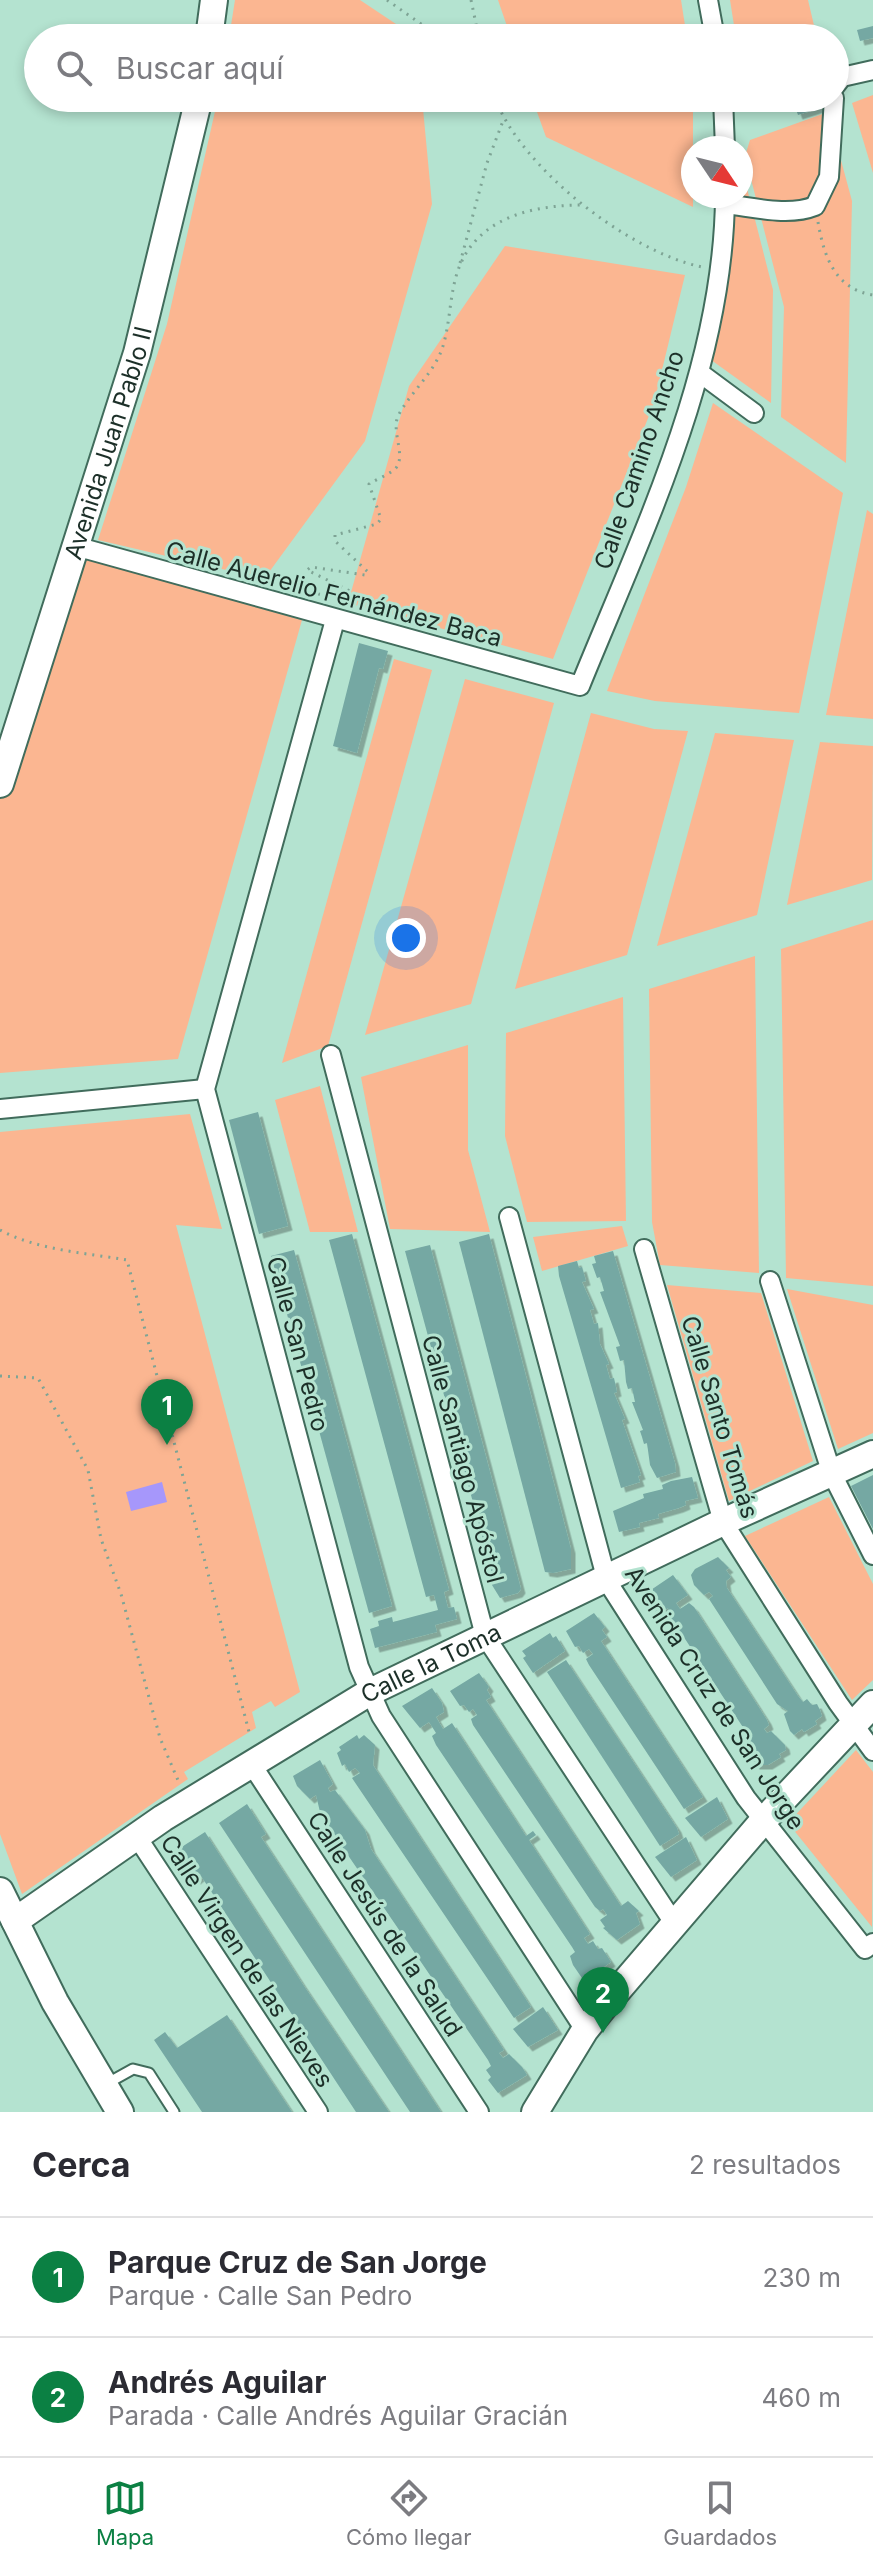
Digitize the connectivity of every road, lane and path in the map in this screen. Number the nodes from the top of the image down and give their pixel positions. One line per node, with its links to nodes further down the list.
1 (214, 0): 5 (street)
2 (387, 0): 6 (path)
3 (471, 0): 7 (path)
4 (708, 0): 8 (street)
5 (211, 24)
6 (421, 24)
7 (476, 24)
8 (712, 24)
9 (873, 70): 10 (street)
10 (849, 75)
11 (196, 112): 26 (street, Avenida Juan Pablo II)
12 (500, 112): 15 (path)
13 (724, 112): 16 (street)
14 (833, 112): 19 (street)
15 (503, 120): 17 (path); 21 (path)
16 (725, 136)
17 (584, 205): 21 (path); 22 (path)
18 (753, 205): 19 (street)
19 (815, 206): 23 (path)
20 (724, 208): 22 (street, Calle Camino Ancho)
21 (459, 266): 27 (path)
22 (718, 270): 24 (street, Calle Camino Ancho)
23 (873, 295)
24 (700, 373): 25 (street); 29 (street, Calle Camino Ancho)
25 (754, 413)
26 (75, 546): 28 (street, Calle Auerelio Fernández Baca); 30 (street, Avenida Juan Pablo II)
27 (315, 594)
28 (335, 620): 29 (street, Calle Auerelio Fernández Baca); 32 (street)
29 (580, 686)
30 (0, 784)
31 (331, 1055): 44 (street, Calle Santiago Apóstol)
32 (205, 1089): 33 (street); 45 (street, Calle San Pedro)
33 (0, 1109)
34 (509, 1217): 43 (street, Avenida Cruz de San Jorge)
35 (0, 1230): 48 (path)
36 (644, 1249): 41 (street, Calle Santo Tomás)
37 (770, 1281): 40 (street)
38 (0, 1376): 51 (path)
39 (873, 1454): 40 (street, Calle la Toma)
40 (832, 1474): 41 (street, Calle la Toma); 42 (street)
41 (723, 1522): 43 (street, Calle la Toma); 47 (street, Calle Santo Tomás)
42 (873, 1555)
43 (607, 1581): 44 (street, Calle la Toma); 52 (street, Avenida Cruz de San Jorge)
44 (485, 1636): 45 (street, Calle la Toma); 56 (street, Calle Santiago Apóstol)
45 (370, 1692): 50 (street, Calle la Toma); 58 (street, Calle San Pedro)
46 (873, 1704): 47 (street)
47 (851, 1722): 49 (street, Calle Santo Tomás); 52 (street)
48 (249, 1732)
49 (873, 1751)
50 (250, 1762): 51 (street, Calle la Toma); 63 (street, Calle Jesús de la Salud)
51 (186, 1804): 53 (street, Calle la Toma)
52 (763, 1821): 56 (street); 57 (street, Avenida Cruz de San Jorge)
53 (137, 1837): 55 (street, Calle la Toma); 62 (street, Calle Virgen de las Nieves)
54 (0, 1891): 55 (street)
55 (15, 1921): 59 (street)
56 (674, 1923): 58 (street)
57 (869, 1946)
58 (585, 2030): 64 (street)
59 (103, 2086): 60 (street); 61 (lane)
60 (120, 2112)
61 (174, 2112)
62 (318, 2112)
63 (479, 2112)
64 (535, 2112)

